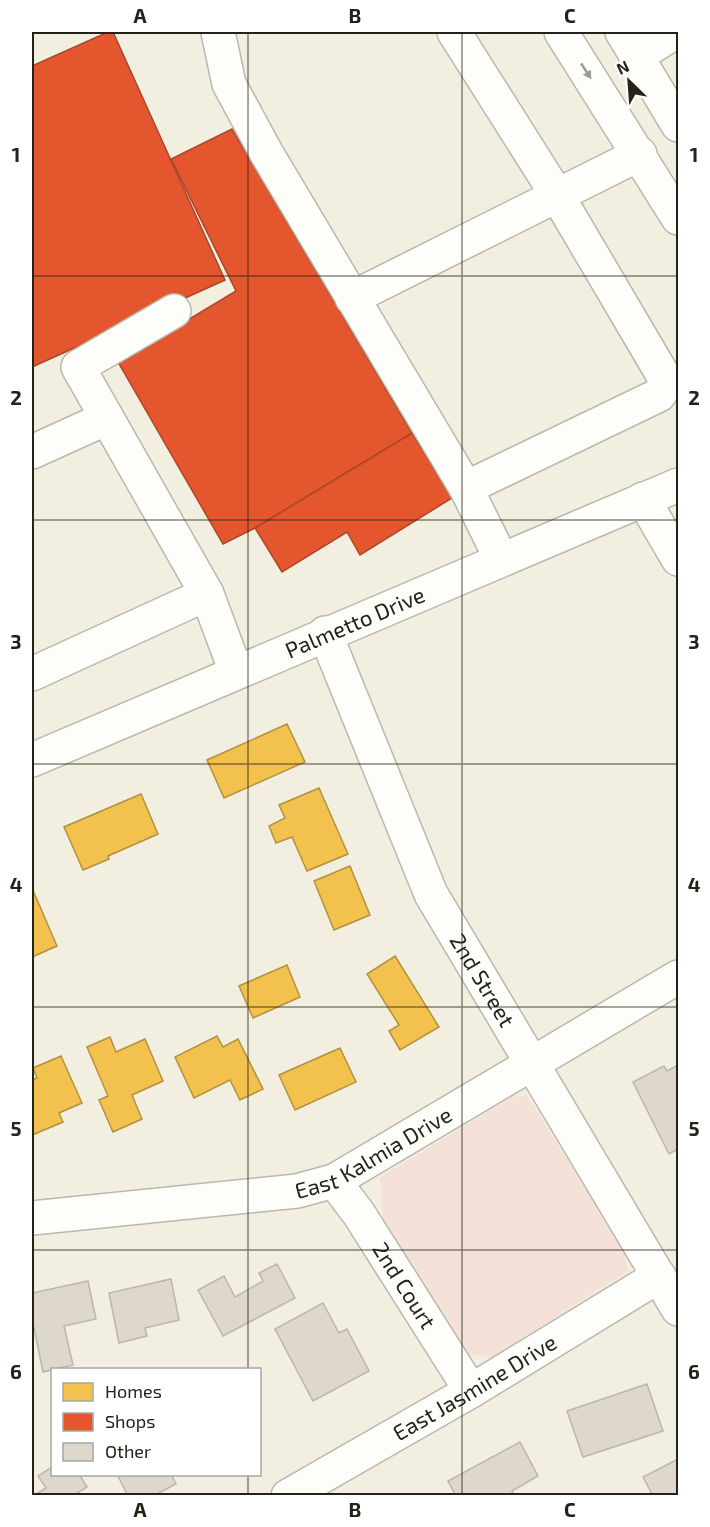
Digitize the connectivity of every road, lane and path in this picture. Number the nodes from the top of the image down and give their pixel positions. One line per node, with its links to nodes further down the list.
1 (218, 32): 10 (street)
2 (454, 32): 8 (street)
3 (561, 32): 7 (street, one-way to 7)
4 (675, 32): 5 (street)
5 (629, 44): 6 (street)
6 (675, 110)
7 (640, 154): 8 (street); 9 (street)
8 (557, 195): 10 (street); 15 (street)
9 (678, 218)
10 (352, 298): 15 (street)
11 (174, 311): 12 (street)
12 (107, 418): 13 (street); 19 (street)
13 (32, 452)
14 (678, 485): 16 (street, Palmetto Drive)
15 (466, 488): 17 (street)
16 (643, 499): 17 (street, Palmetto Drive); 18 (street)
17 (501, 559): 20 (street, Palmetto Drive)
18 (678, 559)
19 (207, 594): 21 (street); 22 (street)
20 (325, 633): 21 (street, Palmetto Drive); 25 (street, 2nd Street)
21 (236, 672): 23 (street, Palmetto Drive)
22 (32, 675)
23 (32, 760)
24 (678, 977): 25 (street, East Kalmia Drive)
25 (532, 1063): 26 (street, East Kalmia Drive); 28 (street, 2nd Street)
26 (334, 1181): 27 (street, East Kalmia Drive); 30 (street, 2nd Court)
27 (32, 1218)
28 (659, 1276): 29 (street, 2nd Street); 30 (street, East Jasmine Drive)
29 (678, 1309)
30 (471, 1391): 31 (street, East Jasmine Drive)
31 (288, 1496)

